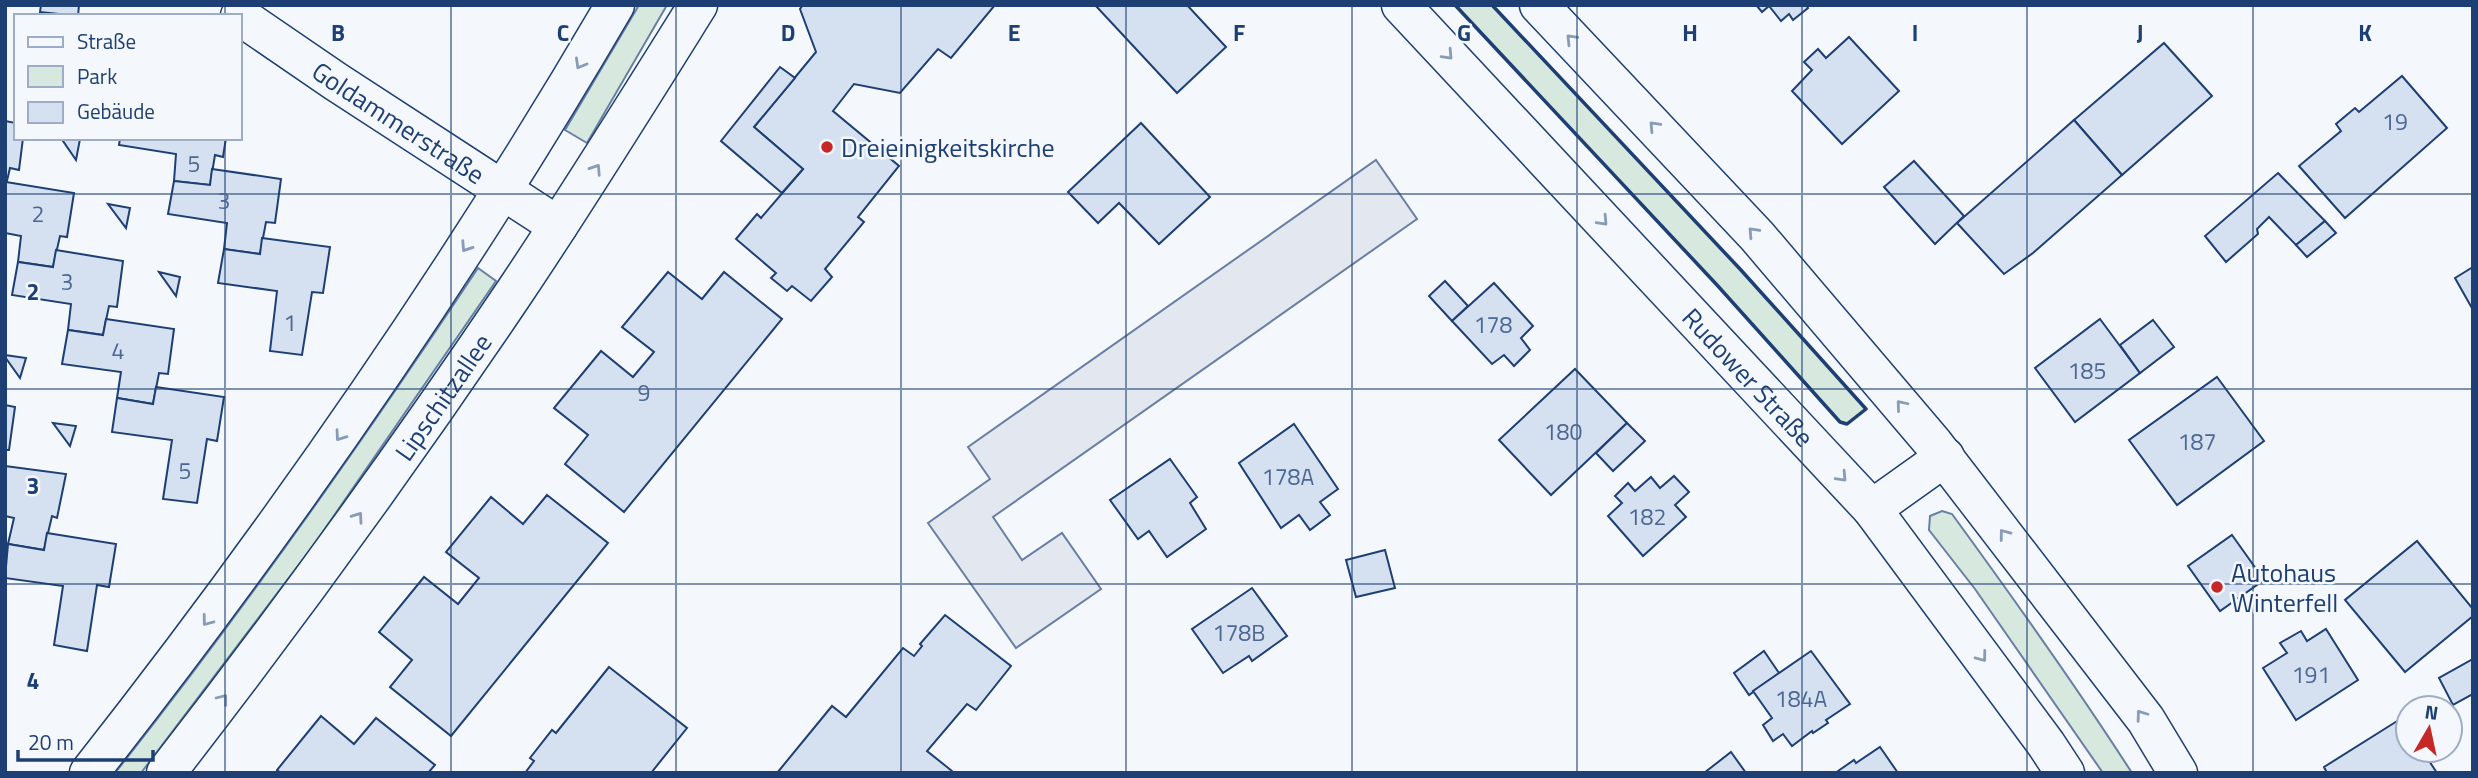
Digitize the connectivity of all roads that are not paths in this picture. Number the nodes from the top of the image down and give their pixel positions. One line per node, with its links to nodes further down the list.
1 (615, 5): 6 (street, one-way to 6)
2 (698, 5): 7 (street, Lipschitzallee, one-way to 2)
3 (1401, 5): 9 (street, Rudower Straße, one-way to 9)
4 (1539, 5): 8 (street, one-way to 4)
5 (242, 18): 6 (street, Goldammerstraße)
6 (503, 190): 7 (street, Goldammerstraße); 10 (street, one-way to 10)
7 (558, 226): 11 (street, Lipschitzallee, one-way to 7)
8 (1945, 457): 9 (street); 13 (street, one-way to 8)
9 (1872, 509): 12 (street, Rudower Straße, one-way to 12)
10 (89, 773)
11 (166, 773)
12 (2065, 773)
13 (2178, 773)

